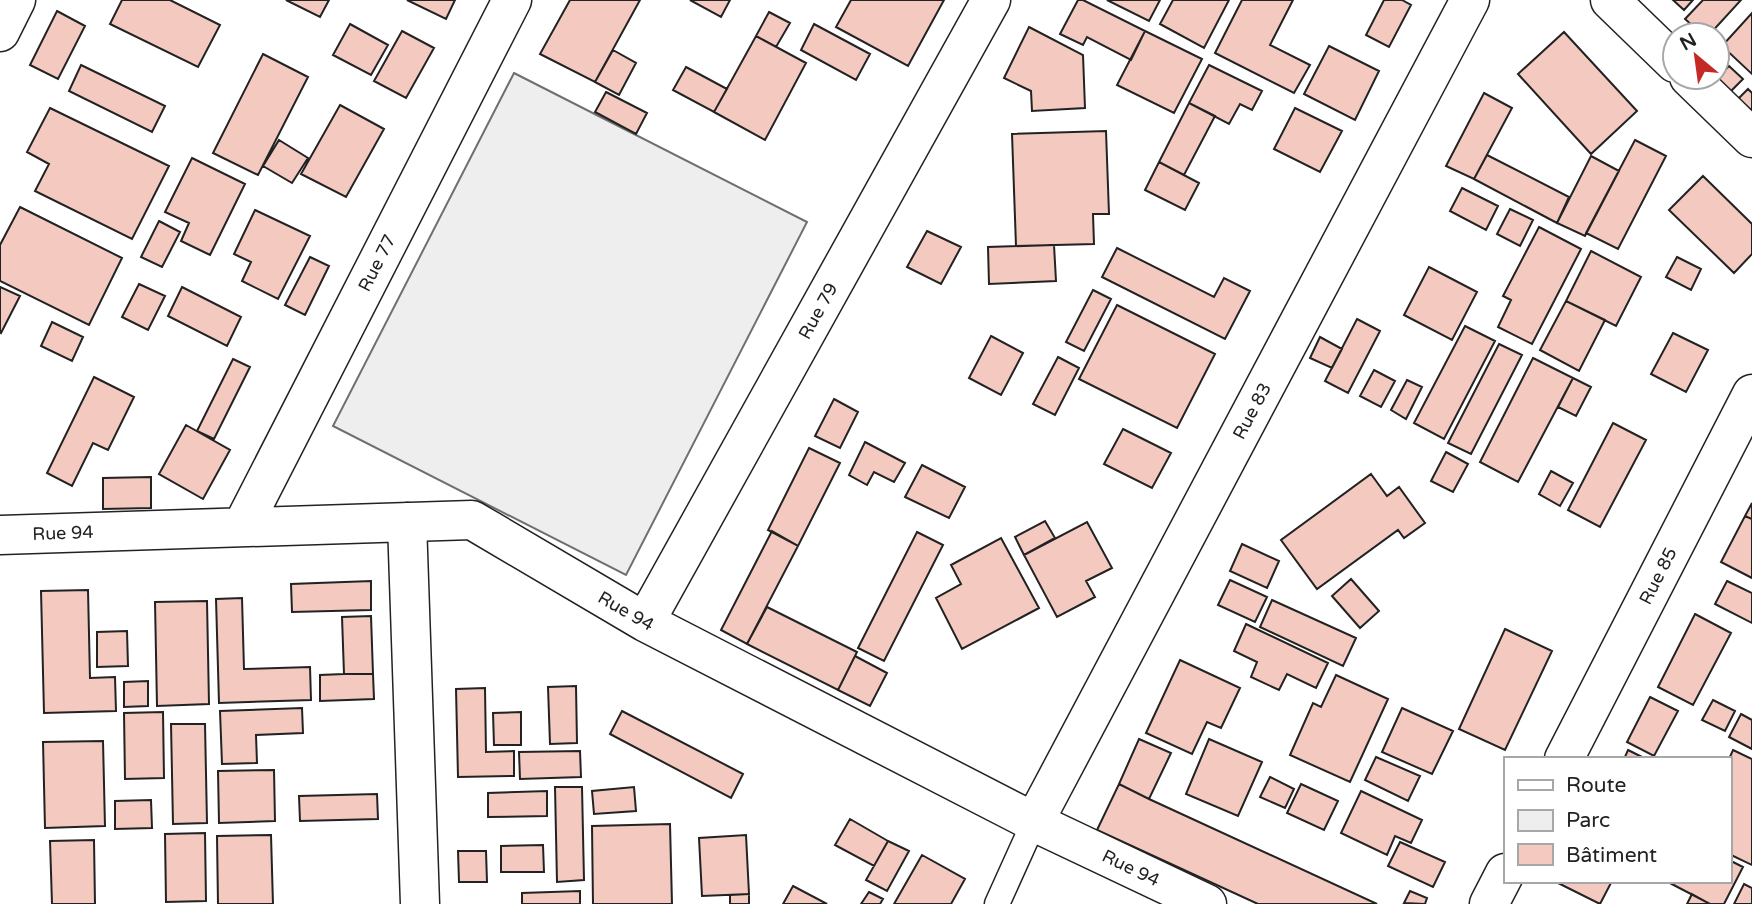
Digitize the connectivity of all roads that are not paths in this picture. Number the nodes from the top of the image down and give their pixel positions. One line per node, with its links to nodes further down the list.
1 (16, 0): 6 (street)
2 (512, 0): 12 (street, Rue 77)
3 (991, 0): 14 (street, Rue 79)
4 (1470, 0): 16 (street, Rue 83)
5 (1610, 0): 7 (street)
6 (0, 32)
7 (1661, 49)
8 (1703, 91): 9 (street)
9 (1752, 138)
10 (1752, 394): 15 (street, Rue 85)
11 (407, 522): 12 (street, Rue 94); 14 (street, Rue 94); 18 (street)
12 (243, 527): 13 (street, Rue 94)
13 (0, 535)
14 (645, 622): 16 (street, Rue 94)
15 (1565, 757)
16 (1034, 822): 19 (lane); 20 (street, Rue 94)
17 (1504, 875): 21 (street)
18 (420, 904)
19 (997, 904)
20 (1207, 904)
21 (1489, 904)

